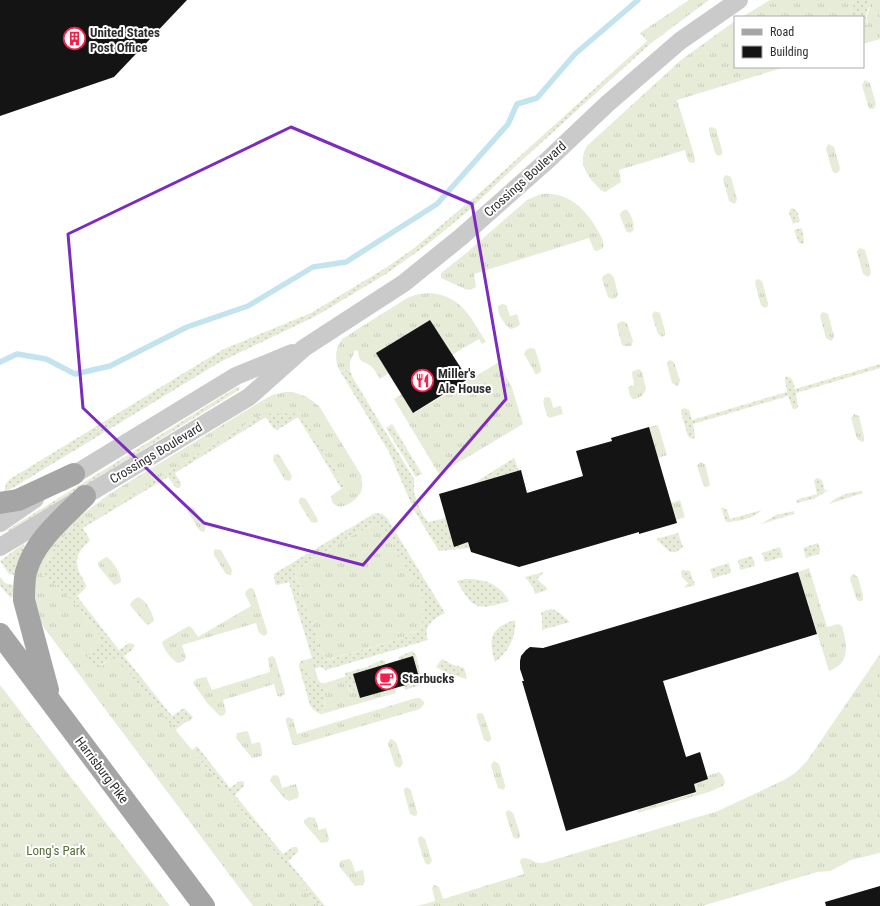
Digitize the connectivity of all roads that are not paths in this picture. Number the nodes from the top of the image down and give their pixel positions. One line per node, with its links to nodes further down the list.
1 (739, 0): 2 (street, Crossings Boulevard)
2 (304, 348): 3 (street, Crossings Boulevard); 4 (street, Crossings Boulevard)
3 (74, 474): 5 (main road); 6 (street, Crossings Boulevard)
4 (85, 496): 7 (street, Crossings Boulevard); 9 (main road)
5 (0, 503)
6 (0, 523)
7 (0, 547)
8 (0, 634): 9 (main road, Harrisburg Pike)
9 (51, 702): 10 (main road, Harrisburg Pike)
10 (204, 906)

